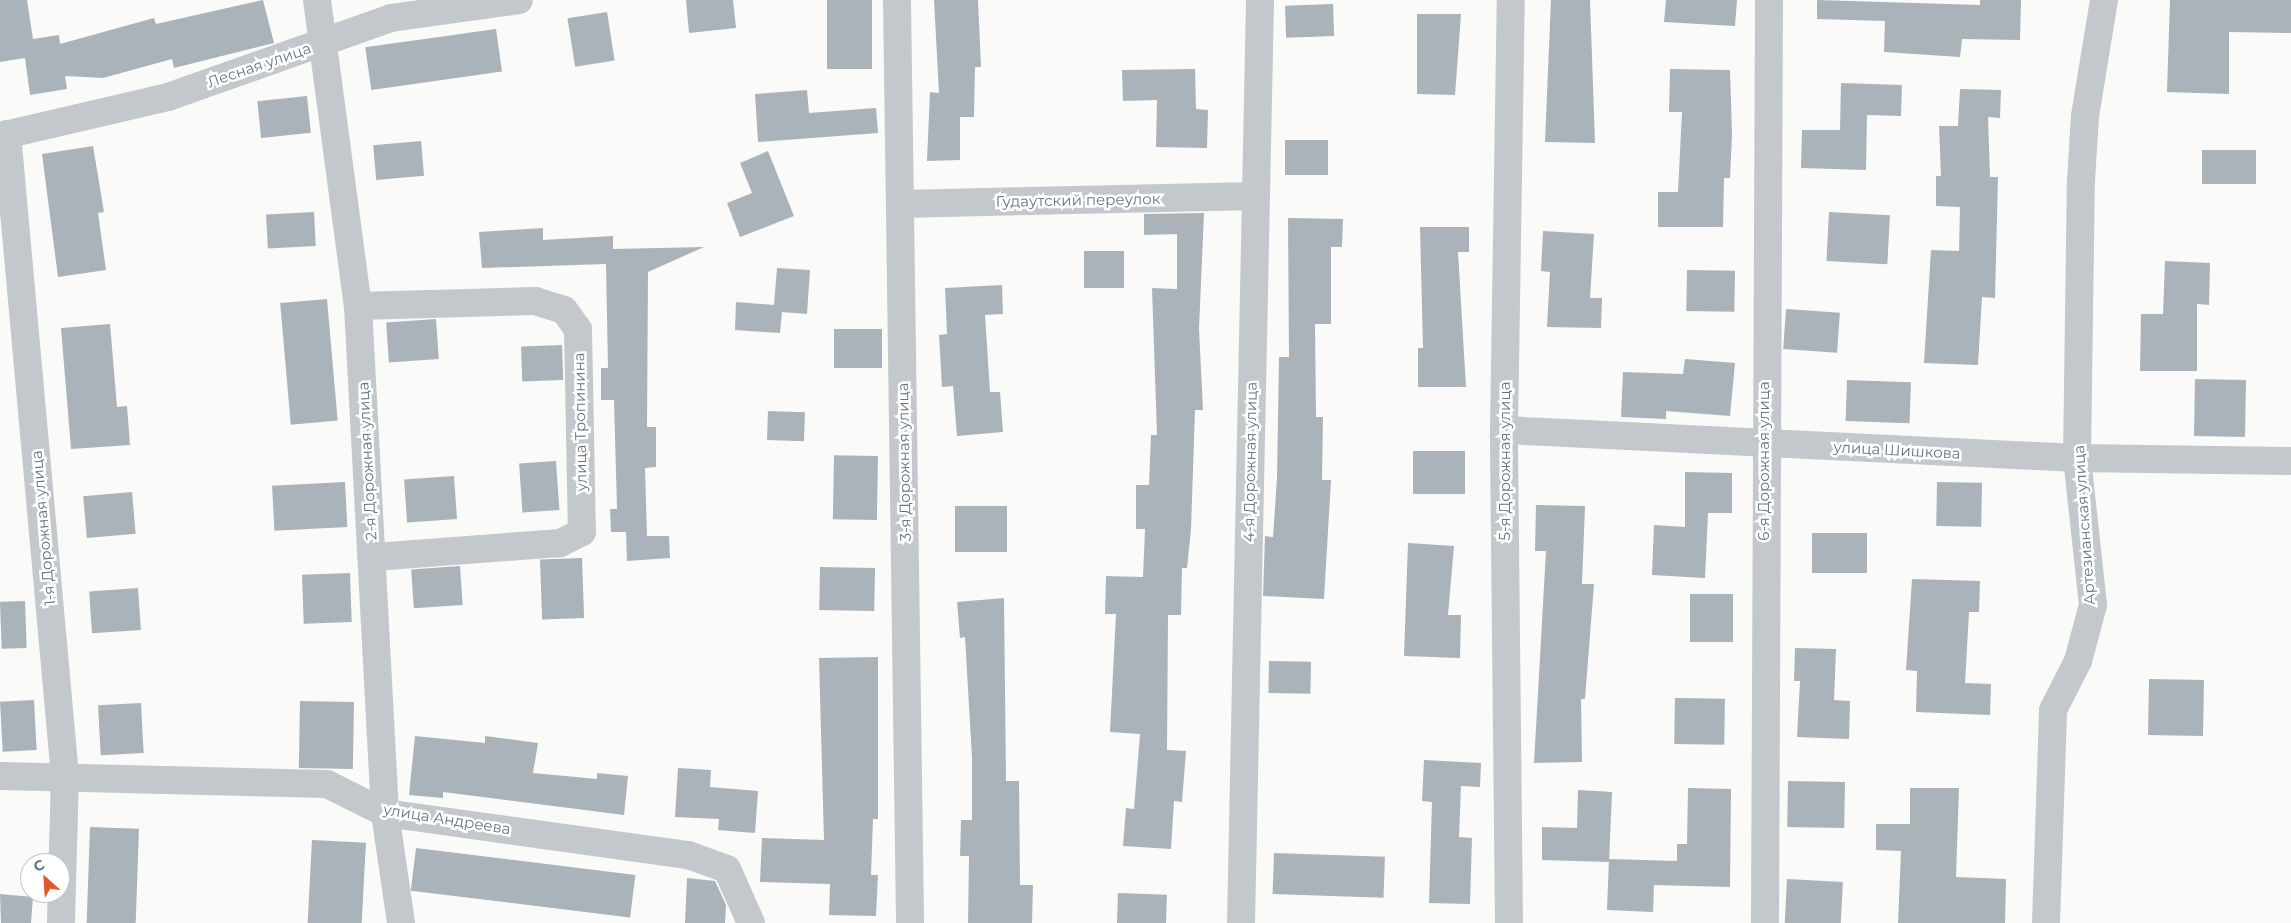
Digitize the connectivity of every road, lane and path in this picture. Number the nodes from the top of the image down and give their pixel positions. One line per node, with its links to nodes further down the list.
1 (317, 0): 8 (street, 2-я Дорожная улица)
2 (519, 0): 8 (street, Лесная улица)
3 (898, 0): 11 (street, 3-я Дорожная улица)
4 (1260, 0): 10 (street, 4-я Дорожная улица)
5 (1511, 0): 13 (street, 5-я Дорожная улица)
6 (1769, 0): 14 (street, 6-я Дорожная улица)
7 (2104, 0): 15 (street, Артезианская улица)
8 (321, 44): 9 (street, Лесная улица); 12 (street, 2-я Дорожная улица)
9 (4, 135): 19 (street, 1-я Дорожная улица)
10 (1256, 196): 11 (street, Гудаутский переулок); 25 (street, 4-я Дорожная улица)
11 (900, 204): 24 (street, 3-я Дорожная улица)
12 (358, 306): 17 (street, 2-я Дорожная улица); 17 (street, улица Тропинина)
13 (1504, 430): 14 (street, улица Шишкова); 26 (street, 5-я Дорожная улица)
14 (1764, 443): 15 (street, улица Шишкова); 27 (street, 6-я Дорожная улица)
15 (2077, 458): 16 (street, улица Шишкова); 28 (street, Артезианская улица)
16 (2291, 461)
17 (372, 557): 20 (street, 2-я Дорожная улица)
18 (0, 776): 19 (street, улица Андреева)
19 (65, 776): 20 (street, улица Андреева); 22 (street, 1-я Дорожная улица)
20 (385, 813): 21 (street, улица Андреева); 23 (street, 2-я Дорожная улица)
21 (750, 918)
22 (62, 923)
23 (402, 923)
24 (910, 923)
25 (1241, 923)
26 (1510, 923)
27 (1765, 923)
28 (2046, 923)

